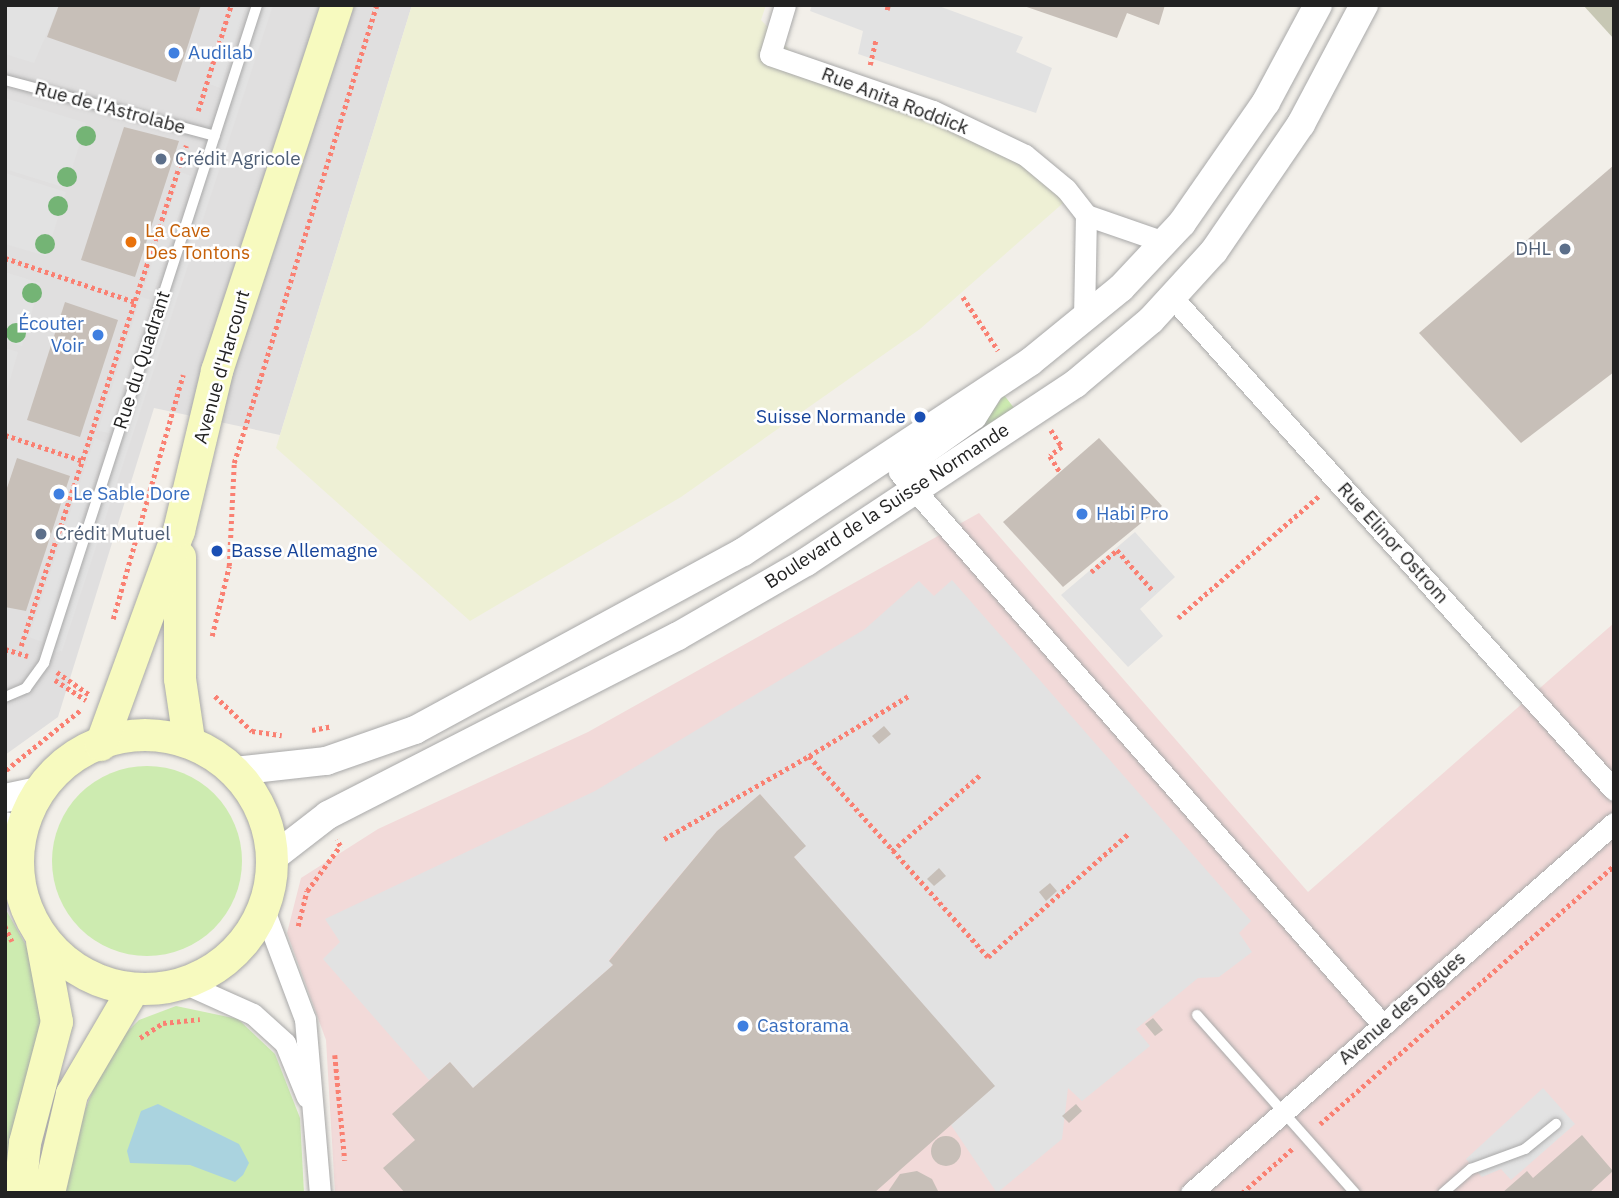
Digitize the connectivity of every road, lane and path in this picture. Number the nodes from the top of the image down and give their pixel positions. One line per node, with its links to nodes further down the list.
1 (231, 5): 11 (path)
2 (257, 5): 12 (lane, Rue du Quadrant)
3 (337, 5): 29 (main road, Avenue d'Harcourt)
4 (377, 5): 35 (path)
5 (785, 5): 13 (street, Rue Anita Roddick)
6 (1318, 5): 14 (street, Boulevard de la Suisse Normande)
7 (1364, 5): 16 (street, Boulevard de la Suisse Normande)
8 (876, 39): 9 (path)
9 (870, 73)
10 (5, 80): 11 (lane, Rue de l'Astrolabe)
11 (192, 130): 12 (lane, Rue de l'Astrolabe); 18 (path)
12 (215, 136): 42 (lane, Rue du Quadrant)
13 (1086, 215): 14 (street); 19 (street)
14 (1164, 242): 19 (street, Boulevard de la Suisse Normande)
15 (5, 258): 18 (path)
16 (1172, 297): 26 (street, Boulevard de la Suisse Normande); 53 (street, Rue Elinor Ostrom)
17 (963, 298): 20 (path)
18 (135, 302): 24 (path)
19 (1084, 318): 21 (street, Boulevard de la Suisse Normande)
20 (998, 350)
21 (996, 384): 26 (street); 51 (street, Boulevard de la Suisse Normande)
22 (1051, 429): 25 (path)
23 (5, 435): 24 (path)
24 (83, 461): 34 (path)
25 (1060, 472)
26 (916, 491): 62 (street, Boulevard de la Suisse Normande); 72 (street)
27 (1326, 500): 32 (path)
28 (139, 521): 33 (path)
29 (179, 531): 47 (main road, Avenue d'Harcourt); 48 (main road, Avenue d'Harcourt)
30 (1091, 572): 31 (path)
31 (1154, 592)
32 (1178, 618)
33 (112, 627)
34 (21, 646)
35 (209, 648)
36 (5, 649): 37 (path)
37 (33, 659)
38 (48, 666): 50 (path)
39 (46, 674): 43 (path)
40 (212, 689): 46 (path)
41 (910, 695): 49 (path)
42 (5, 697)
43 (86, 700)
44 (341, 724): 45 (path)
45 (312, 730)
46 (293, 736)
47 (189, 740): 48 (main road); 51 (main road)
48 (101, 745): 54 (main road)
49 (809, 756): 59 (path); 61 (path)
50 (7, 764)
51 (235, 771): 62 (main road)
52 (980, 775): 61 (path)
53 (1614, 790)
54 (38, 791): 55 (street); 57 (main road)
55 (5, 798)
56 (1614, 823): 72 (street, Avenue des Digues)
57 (13, 832): 67 (main road)
58 (1128, 834): 61 (path)
59 (664, 839)
60 (340, 846): 66 (path)
61 (892, 851)
62 (275, 856): 64 (main road)
63 (1614, 866): 77 (path)
64 (264, 910): 68 (main road); 76 (street)
65 (5, 926): 67 (path)
66 (300, 939)
67 (28, 944): 69 (main road); 78 (main road)
68 (186, 984): 69 (main road); 76 (street)
69 (133, 990): 79 (main road)
70 (1198, 1015): 74 (lane)
71 (213, 1023): 73 (path)
72 (1383, 1025): 74 (street, Avenue des Digues)
73 (136, 1041)
74 (1285, 1111): 77 (lane); 81 (street, Avenue des Digues)
75 (1556, 1124): 84 (lane)
76 (318, 1125): 80 (street)
77 (1306, 1137): 82 (path); 83 (lane)
78 (20, 1193)
79 (49, 1193)
80 (320, 1193)
81 (1191, 1193)
82 (1242, 1193)
83 (1355, 1193)
84 (1443, 1193)

